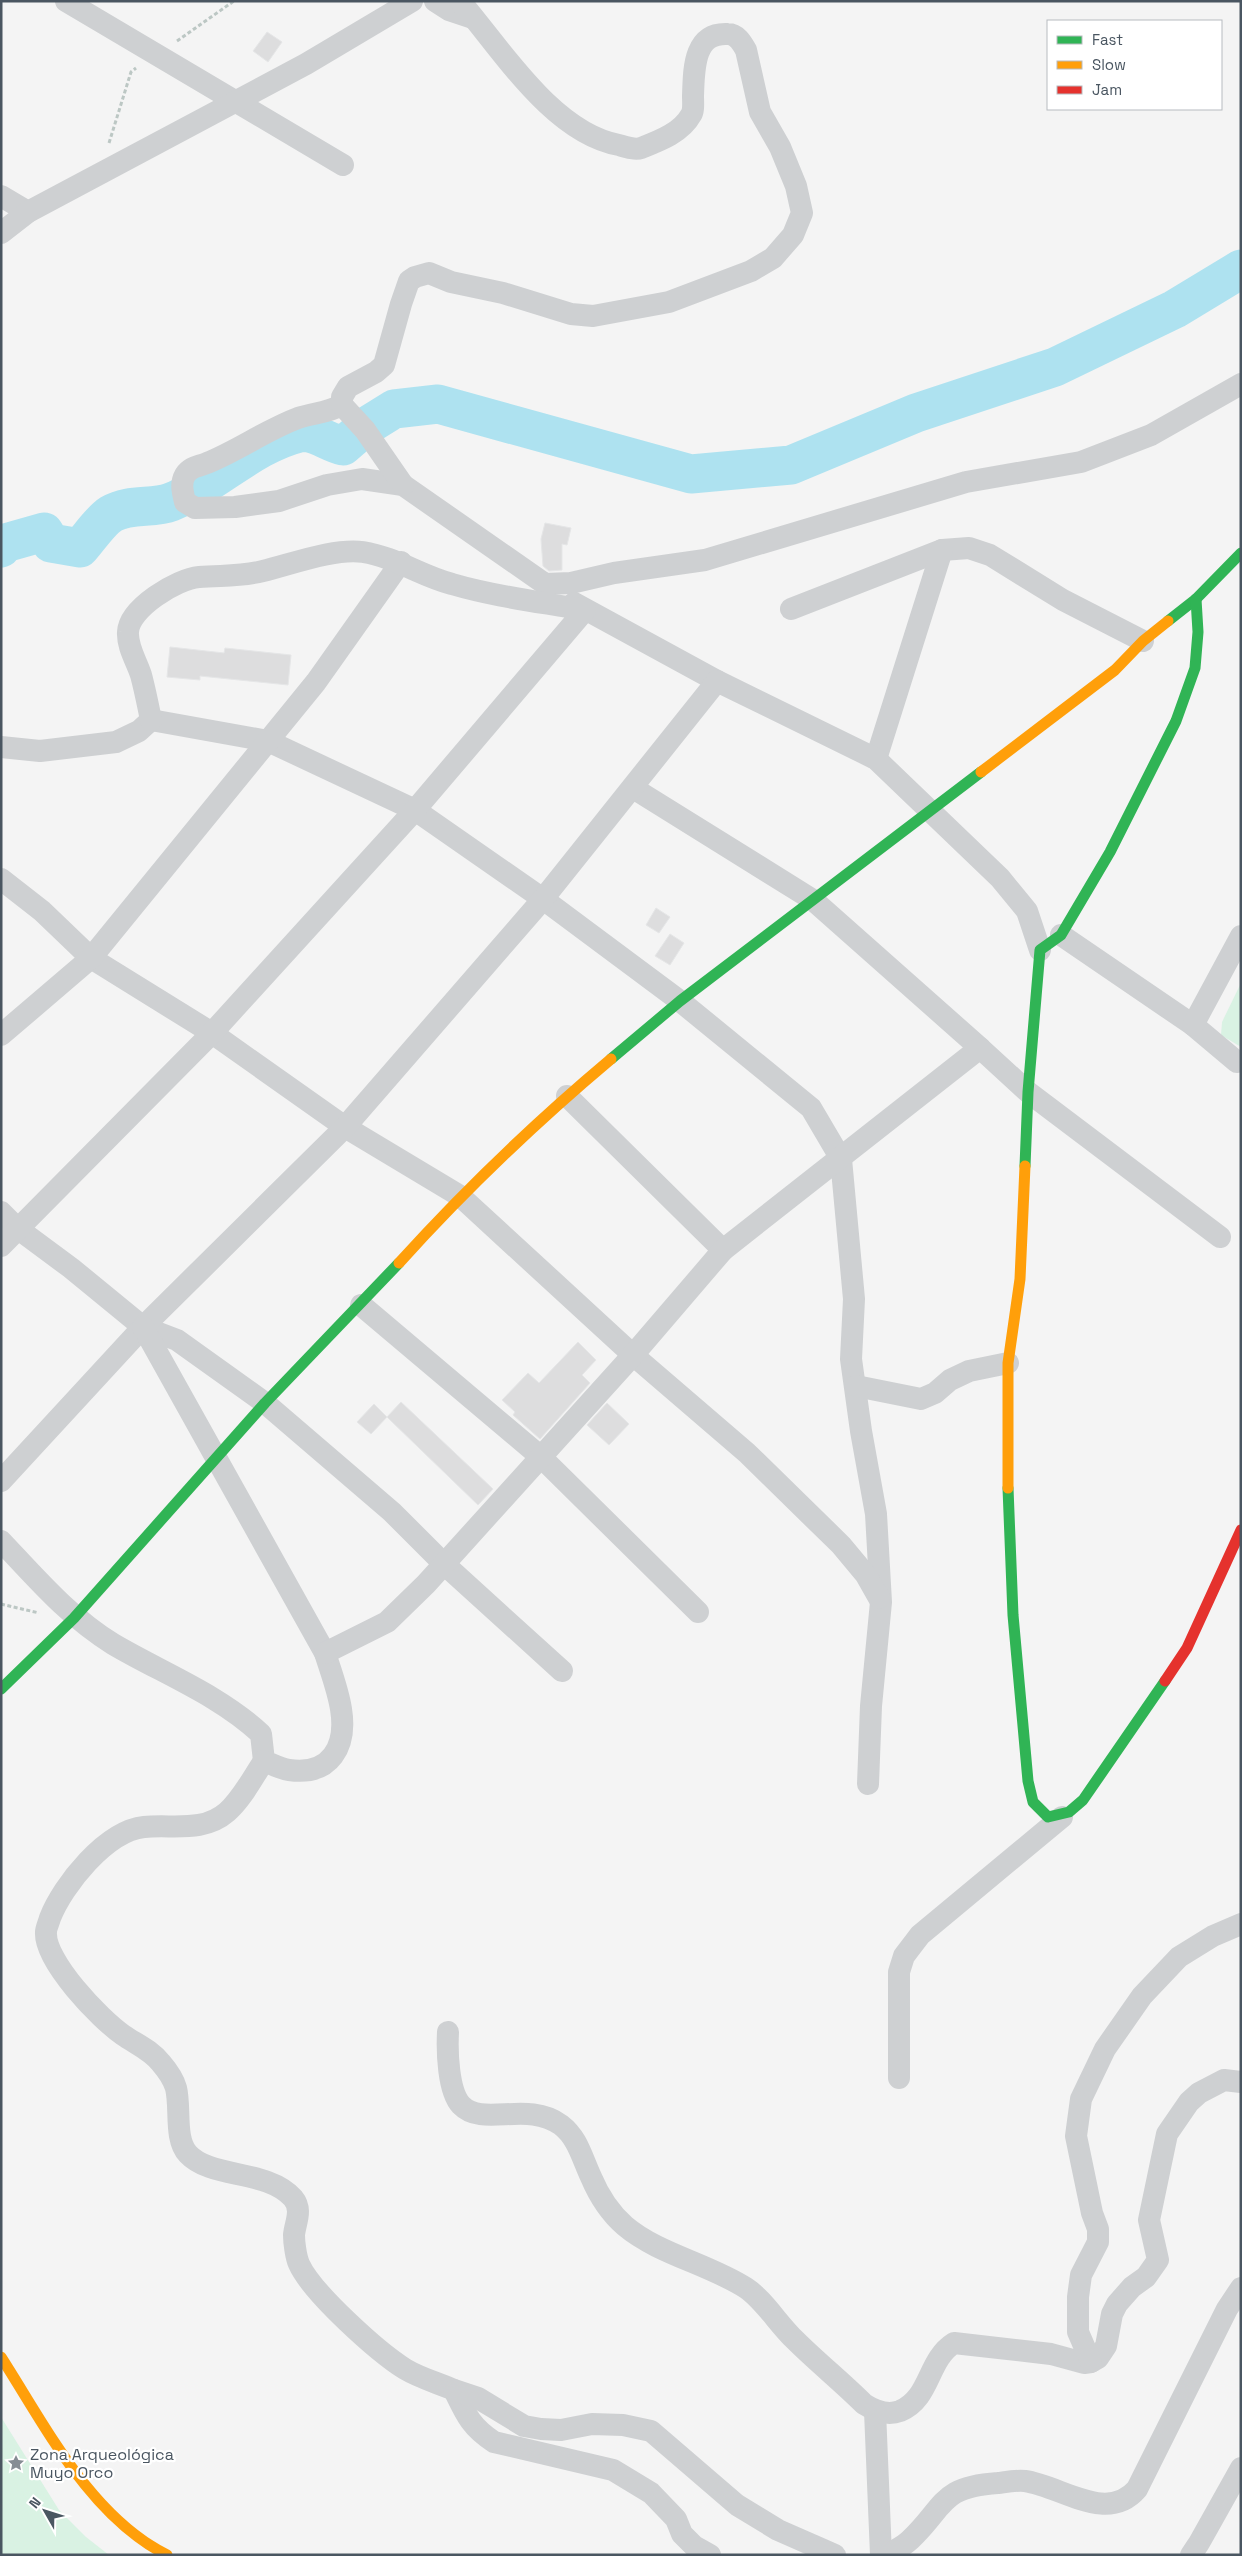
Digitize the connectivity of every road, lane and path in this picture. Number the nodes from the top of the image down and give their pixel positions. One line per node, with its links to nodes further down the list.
1 (66, 1): 6 (street)
2 (412, 1): 6 (street)
3 (435, 1): 5 (street)
4 (460, 1): 5 (street)
5 (474, 18): 12 (street)
6 (235, 100): 7 (street); 9 (street)
7 (343, 164)
8 (1, 196): 9 (street)
9 (28, 212): 10 (street)
10 (1, 233)
11 (1241, 384): 17 (street)
12 (342, 405): 13 (street); 13 (street)
13 (403, 485): 17 (street)
14 (942, 550): 19 (street); 21 (street); 26 (street)
15 (1241, 552): 18 (main road)
16 (401, 562): 20 (street); 23 (street); 24 (street)
17 (545, 584): 20 (street)
18 (1196, 599): 21 (main road); 33 (main road)
19 (792, 609)
20 (586, 610): 22 (street); 28 (street)
21 (1143, 641): 29 (main road)
22 (717, 682): 26 (street); 27 (street)
23 (151, 720): 24 (street); 25 (street)
24 (268, 741): 28 (street); 36 (street)
25 (1, 747)
26 (876, 759): 29 (street)
27 (633, 788): 31 (street); 32 (street)
28 (415, 810): 31 (street); 39 (street)
29 (930, 810): 32 (main road); 35 (street)
30 (1, 879): 36 (street)
31 (543, 899): 37 (street); 45 (street)
32 (813, 900): 37 (main road); 41 (street)
33 (1061, 935): 35 (main road); 38 (street)
34 (1241, 936): 38 (street)
35 (1040, 950): 43 (main road)
36 (91, 958): 39 (street); 40 (street)
37 (680, 1001): 44 (main road); 46 (street)
38 (1193, 1025): 42 (street)
39 (212, 1033): 45 (street); 48 (street)
40 (1, 1035)
41 (980, 1048): 43 (street); 46 (street)
42 (1237, 1062)
43 (1028, 1092): 49 (street); 55 (main road)
44 (567, 1096): 47 (main road); 51 (street)
45 (345, 1127): 47 (street); 53 (street)
46 (841, 1159): 51 (street); 56 (street)
47 (460, 1196): 52 (main road); 54 (street)
48 (9, 1220): 50 (street); 53 (street)
49 (1220, 1237)
50 (1, 1246)
51 (723, 1250): 54 (street)
52 (361, 1306): 57 (main road); 58 (street)
53 (143, 1327): 57 (street); 59 (street); 60 (street)
54 (633, 1355): 58 (street); 64 (street)
55 (1008, 1363): 56 (street); 72 (main road)
56 (856, 1386): 64 (street)
57 (265, 1403): 59 (main road); 63 (street)
58 (541, 1457): 63 (street); 65 (street)
59 (217, 1459): 66 (main road); 67 (street)
60 (1, 1480)
61 (1241, 1530): 72 (main road)
62 (1, 1542): 66 (street)
63 (444, 1563): 67 (street); 68 (street)
64 (881, 1602): 71 (street)
65 (698, 1612)
66 (74, 1618): 69 (main road); 70 (street)
67 (325, 1653): 70 (street)
68 (562, 1671)
69 (1, 1689)
70 (264, 1761): 80 (street)
71 (868, 1784)
72 (1062, 1817): 75 (street)
73 (1241, 1924): 79 (street)
74 (448, 2032): 81 (street)
75 (899, 2078)
76 (1241, 2082): 79 (street)
77 (1241, 2288): 87 (street)
78 (1, 2357): 83 (main road)
79 (1091, 2362): 81 (street)
80 (454, 2390): 84 (street); 85 (street)
81 (875, 2411): 86 (street)
82 (1241, 2468): 88 (street)
83 (167, 2555)
84 (710, 2555)
85 (835, 2555)
86 (881, 2555)
87 (888, 2555)
88 (1190, 2555)

